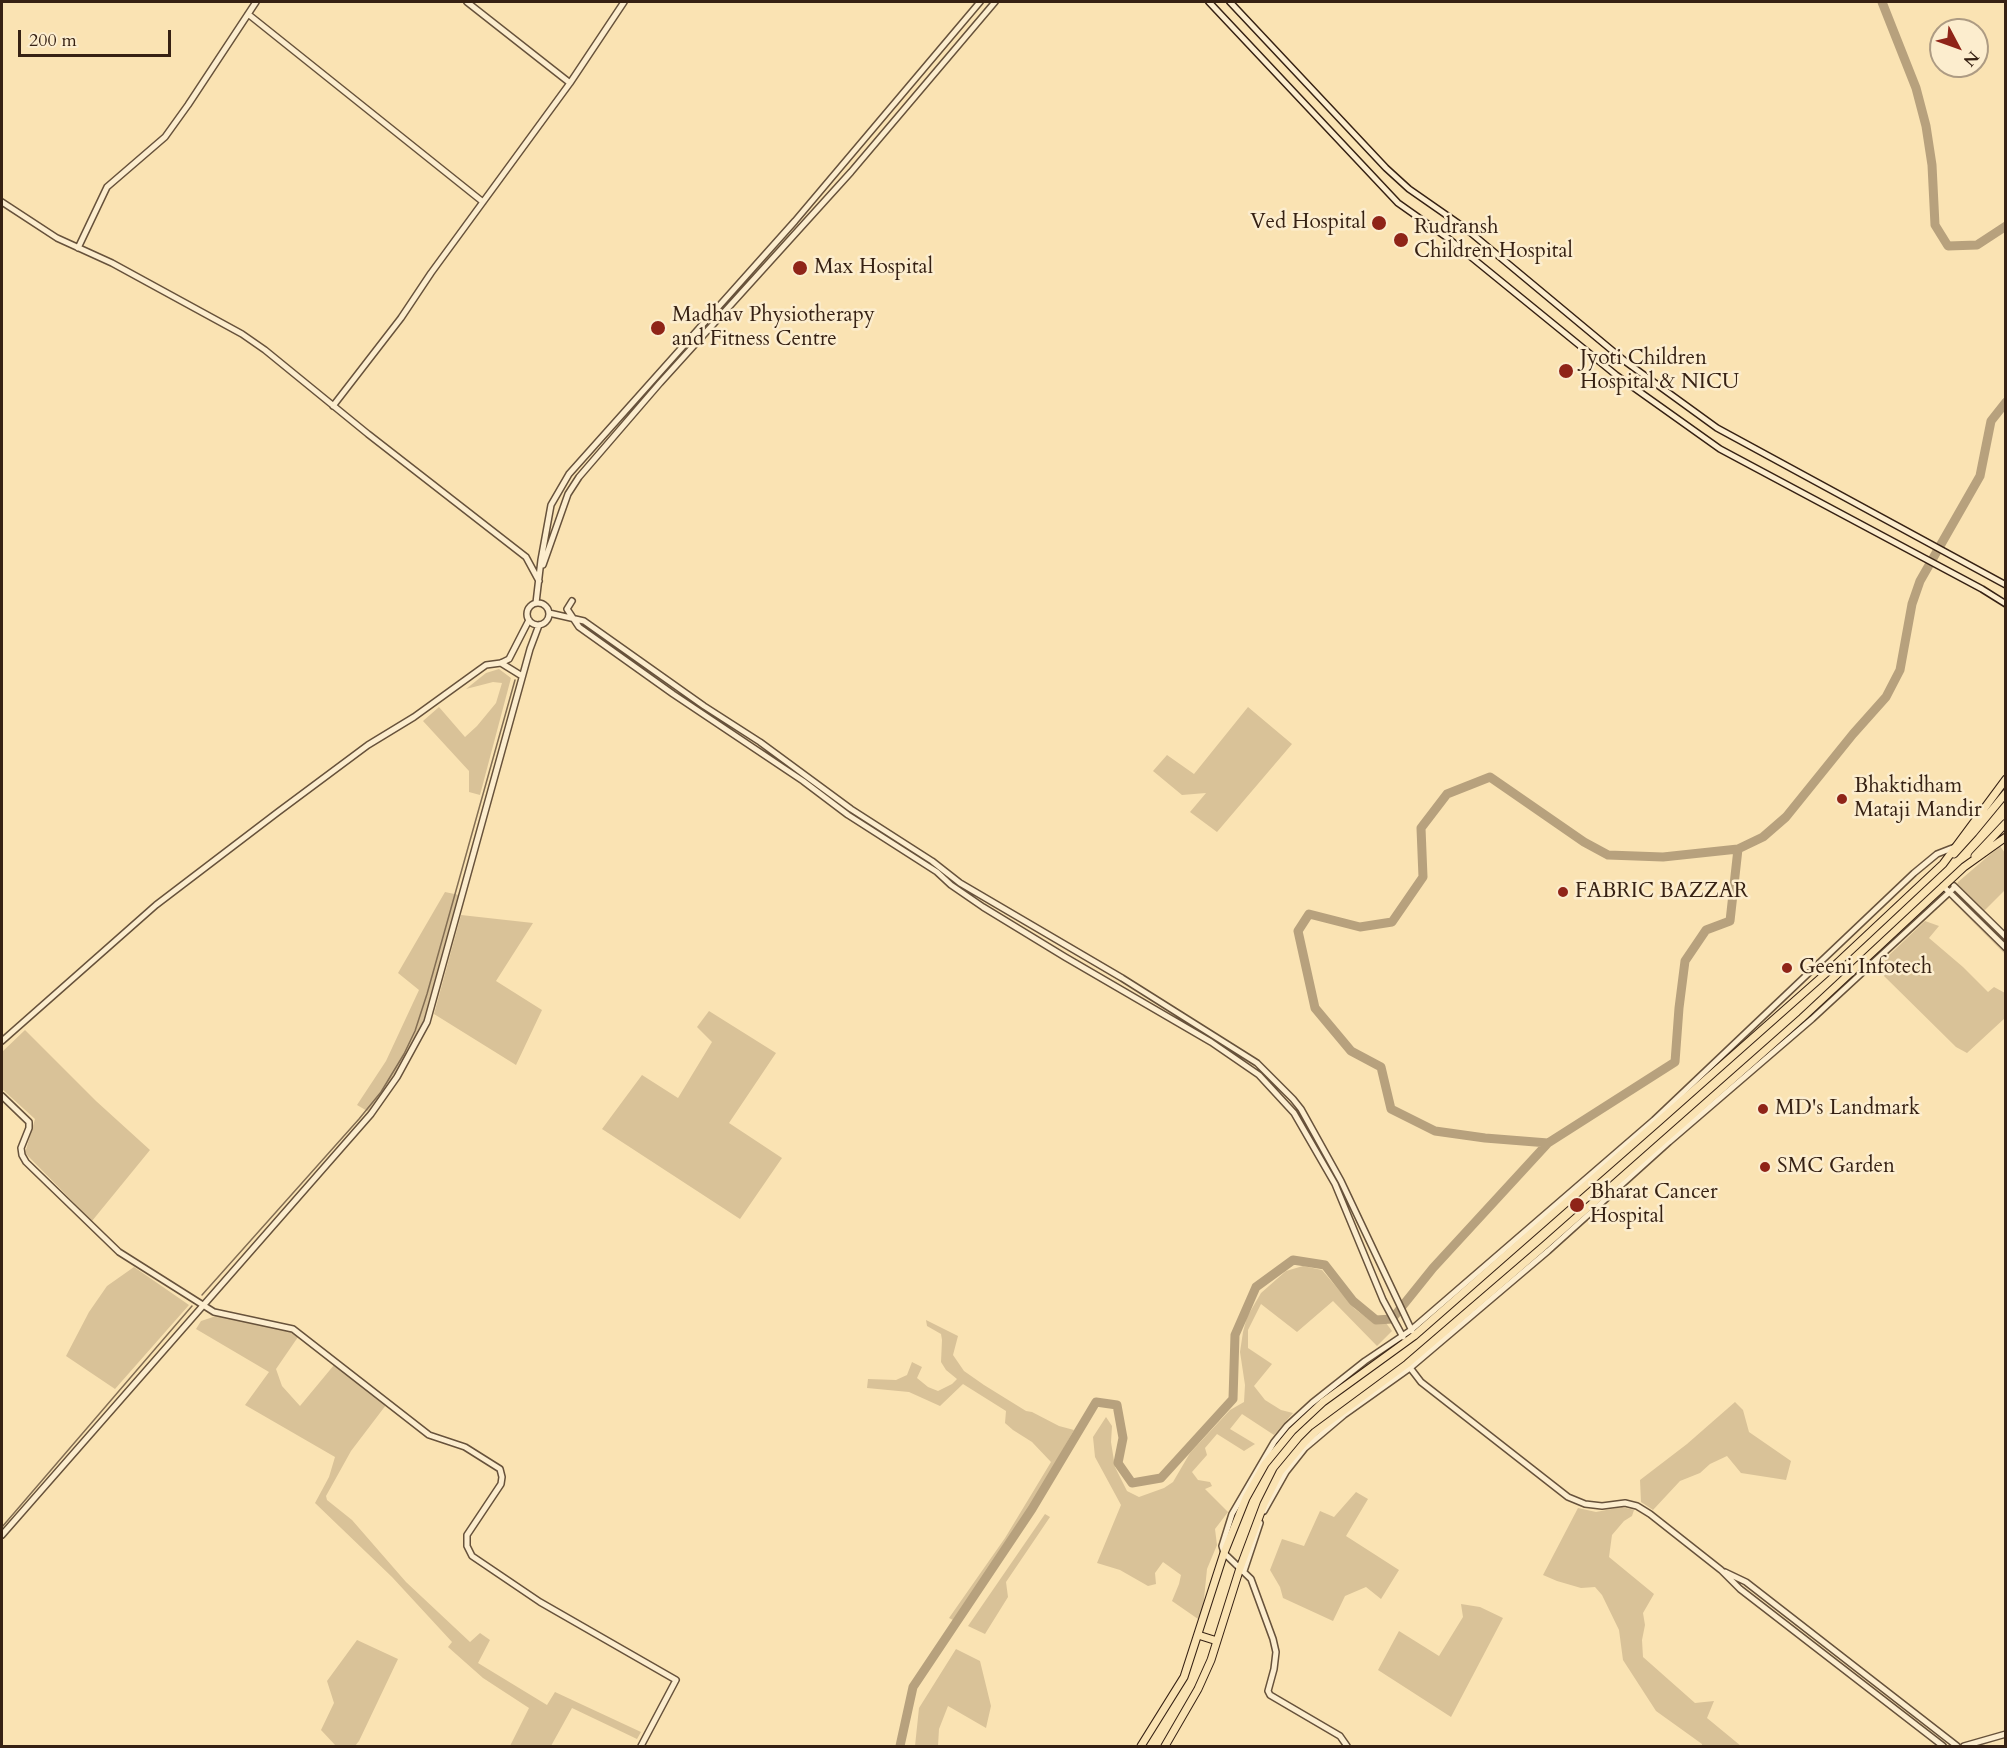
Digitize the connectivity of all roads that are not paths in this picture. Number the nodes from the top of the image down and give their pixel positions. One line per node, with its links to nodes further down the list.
1 (256, 2): 8 (street)
2 (467, 2): 9 (street)
3 (624, 2): 9 (street)
4 (980, 2): 15 (street)
5 (995, 2): 16 (street)
6 (1209, 2): 21 (street)
7 (1230, 2): 18 (street)
8 (248, 14): 11 (street); 12 (street)
9 (570, 83): 11 (street)
10 (2, 202): 12 (street)
11 (483, 202): 13 (street)
12 (78, 248): 13 (street)
13 (333, 406): 14 (street)
14 (526, 557): 15 (street); 17 (street)
15 (541, 560): 16 (street)
16 (541, 569): 17 (street)
17 (539, 581): 20 (street)
18 (2006, 585)
19 (572, 601): 24 (street)
20 (536, 603): 22 (street); 23 (street)
21 (2006, 604)
22 (549, 613): 24 (street); 25 (street)
23 (529, 620): 25 (street); 26 (street)
24 (574, 620): 46 (street); 48 (street)
25 (539, 625): 27 (street)
26 (501, 663): 27 (street); 44 (street)
27 (517, 673): 52 (street)
28 (2006, 779): 32 (highway)
29 (2006, 793): 33 (highway)
30 (2006, 822): 34 (highway)
31 (2006, 837): 34 (highway)
32 (1954, 847): 33 (highway); 45 (street)
33 (1943, 864): 47 (highway)
34 (1964, 867): 35 (highway)
35 (1946, 884): 36 (street); 37 (street); 38 (highway)
36 (1955, 887): 37 (street); 39 (street)
37 (1949, 893): 40 (street); 41 (street)
38 (1890, 936): 40 (highway); 42 (highway)
39 (2006, 937)
40 (1900, 939): 43 (street)
41 (2006, 948)
42 (1802, 1018): 43 (highway); 50 (highway)
43 (1812, 1019): 49 (street)
44 (2, 1041)
45 (1713, 1065): 47 (highway); 53 (street)
46 (1264, 1069): 48 (street); 53 (street)
47 (1713, 1074): 53 (highway)
48 (1258, 1075): 54 (street)
49 (1746, 1076): 50 (highway); 55 (street)
50 (1734, 1078): 55 (highway)
51 (2, 1096): 52 (street)
52 (204, 1306): 56 (street); 63 (street)
53 (1411, 1330): 54 (highway)
54 (1404, 1339): 57 (highway)
55 (1408, 1366): 58 (highway); 59 (street)
56 (2, 1535)
57 (1224, 1553): 58 (street); 60 (highway)
58 (1242, 1570): 61 (highway); 66 (street)
59 (1720, 1570): 67 (street); 68 (street)
60 (1198, 1635): 61 (highway); 64 (highway)
61 (1217, 1641): 65 (highway)
62 (2006, 1734): 69 (street)
63 (641, 1746)
64 (1141, 1746)
65 (1165, 1746)
66 (1347, 1746)
67 (1943, 1746)
68 (1957, 1746)
69 (1964, 1746)

